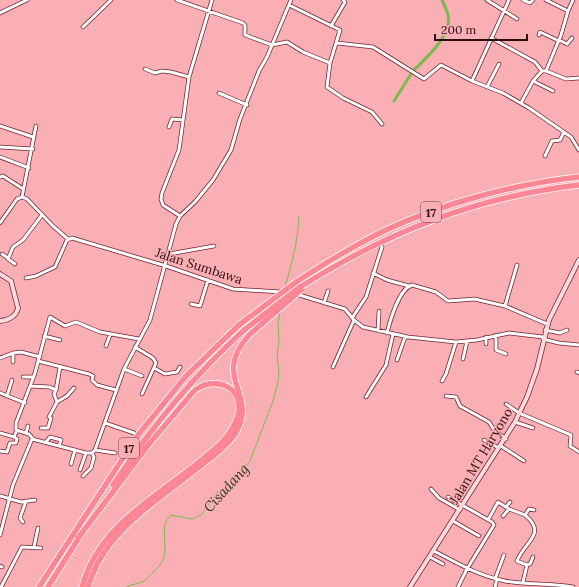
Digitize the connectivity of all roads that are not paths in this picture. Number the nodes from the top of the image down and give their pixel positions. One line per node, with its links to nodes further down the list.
1 (27, 0): 19 (street)
2 (111, 0): 22 (street)
3 (177, 0): 14 (street)
4 (195, 0): 14 (street)
5 (212, 0): 18 (street)
6 (291, 0): 15 (street)
7 (343, 0): 21 (street)
8 (487, 0): 16 (street)
9 (509, 0): 16 (street)
10 (523, 0): 11 (street)
11 (534, 0)
12 (546, 0): 17 (street)
13 (573, 0): 17 (street)
14 (193, 5): 18 (street)
15 (289, 5): 21 (street); 30 (street)
16 (504, 11): 20 (street); 26 (street)
17 (568, 11): 28 (street)
18 (208, 12): 30 (street); 35 (street)
19 (0, 13)
20 (517, 18)
21 (331, 26): 29 (street)
22 (83, 27)
23 (546, 30): 24 (street)
24 (544, 34): 25 (street); 28 (street)
25 (539, 35)
26 (491, 38): 34 (street); 37 (street)
27 (572, 38): 28 (street)
28 (559, 40): 34 (street)
29 (337, 43): 31 (street); 37 (street)
30 (272, 45): 31 (street); 43 (street)
31 (330, 63): 45 (street)
32 (499, 64): 39 (street)
33 (145, 69): 35 (street)
34 (544, 71): 36 (street); 38 (street)
35 (189, 77): 44 (street)
36 (579, 78)
37 (472, 81): 39 (street)
38 (533, 81): 40 (street); 42 (street)
39 (487, 87): 42 (street)
40 (553, 91)
41 (219, 93): 43 (street)
42 (521, 104): 49 (street)
43 (247, 105): 63 (street)
44 (183, 120): 48 (street); 63 (street)
45 (382, 124)
46 (0, 126): 50 (street)
47 (36, 126): 50 (street)
48 (169, 127)
49 (564, 132): 53 (street); 54 (street)
50 (33, 136): 52 (street)
51 (0, 147): 52 (street)
52 (33, 149): 56 (street)
53 (579, 150)
54 (545, 156)
55 (0, 157): 56 (street)
56 (29, 168): 60 (street)
57 (0, 177): 60 (street)
58 (579, 177): 199 (highway, 17, bridge)
59 (579, 184): 81 (highway, 17)
60 (23, 189): 61 (street)
61 (22, 197): 62 (street); 64 (street)
62 (42, 215): 65 (street); 71 (street)
63 (180, 216): 70 (street)
64 (0, 223)
65 (68, 239): 75 (street, Jalan Sumbawa); 78 (street)
66 (214, 246): 70 (street)
67 (382, 247): 76 (street)
68 (2, 254): 71 (street)
69 (160, 254): 70 (street)
70 (169, 254): 75 (street)
71 (8, 258): 73 (street)
72 (579, 260): 89 (main road, Jalan MT Haryono)
73 (15, 264)
74 (517, 265): 85 (street)
75 (166, 266): 79 (street, Jalan Sumbawa); 101 (street)
76 (373, 273): 80 (street); 87 (street)
77 (0, 274): 88 (main road)
78 (26, 278)
79 (208, 280): 83 (street, Jalan Sumbawa); 84 (street)
80 (409, 286): 85 (street); 93 (street)
81 (301, 289): 185 (highway, 17, bridge); 202 (highway, bridge)
82 (328, 291): 83 (street)
83 (324, 303): 87 (street, Jalan Sumbawa)
84 (191, 304)
85 (505, 306): 89 (street)
86 (379, 312): 92 (street)
87 (353, 319): 92 (street, Jalan Sumbawa); 121 (street)
88 (0, 321)
89 (547, 324): 90 (main road, Jalan MT Haryono)
90 (545, 330): 91 (street); 100 (main road, Jalan MT Haryono)
91 (567, 330)
92 (378, 331): 93 (street, Jalan Sumbawa)
93 (387, 333): 94 (street, Jalan Sumbawa)
94 (393, 334): 98 (street, Jalan Sumbawa); 135 (street)
95 (496, 334): 99 (street, Jalan Sumbawa); 100 (street, Jalan Sumbawa); 110 (street)
96 (110, 335): 97 (street); 101 (street); 107 (street)
97 (44, 336): 102 (street); 111 (street)
98 (405, 337): 104 (street, Jalan Sumbawa); 114 (street)
99 (486, 338): 103 (street, Jalan Sumbawa); 105 (street)
100 (543, 338): 106 (street, Jalan Sumbawa); 139 (main road, Jalan MT Haryono)
101 (139, 339): 108 (street)
102 (60, 340)
103 (467, 341): 104 (street, Jalan Sumbawa); 113 (street)
104 (456, 342): 126 (street)
105 (486, 344)
106 (579, 344)
107 (106, 346)
108 (135, 347): 119 (street); 120 (street)
109 (13, 353): 111 (street); 112 (street); 116 (street)
110 (506, 354)
111 (40, 357): 115 (street)
112 (0, 358)
113 (463, 359)
114 (397, 360)
115 (38, 361): 118 (street); 124 (street)
116 (13, 362)
117 (180, 367): 120 (street)
118 (60, 368): 129 (street); 130 (street)
119 (124, 368): 123 (street); 130 (street)
120 (154, 368): 132 (street)
121 (333, 368)
122 (23, 376): 124 (street)
123 (142, 376)
124 (33, 378): 127 (street)
125 (12, 380): 133 (street)
126 (442, 381)
127 (31, 386): 129 (street); 137 (street)
128 (74, 388): 136 (street)
129 (56, 390): 136 (street)
130 (116, 390): 141 (street)
131 (0, 393): 133 (street)
132 (142, 394)
133 (7, 396): 137 (street)
134 (446, 396): 150 (street)
135 (366, 397)
136 (57, 402): 143 (street)
137 (24, 403): 145 (street)
138 (506, 404): 139 (street)
139 (519, 413): 140 (main road, Jalan MT Haryono); 159 (street)
140 (515, 422): 144 (street); 150 (main road, Jalan MT Haryono)
141 (105, 423): 147 (street); 157 (street)
142 (28, 426): 146 (street)
143 (41, 428)
144 (532, 428)
145 (17, 430): 146 (street); 149 (street)
146 (26, 433): 151 (street)
147 (134, 433)
148 (0, 434): 149 (street)
149 (14, 437): 158 (street)
150 (506, 438): 155 (main road, Jalan MT Haryono)
151 (33, 439): 153 (street); 170 (street)
152 (484, 440): 155 (street)
153 (46, 442): 154 (street); 154 (street)
154 (59, 446): 156 (street)
155 (500, 447): 163 (street); 174 (main road, Jalan MT Haryono)
156 (75, 450): 160 (street); 164 (street)
157 (95, 450): 161 (street); 162 (street)
158 (0, 451)
159 (579, 452)
160 (86, 453): 161 (street); 165 (street)
161 (92, 453): 166 (street)
162 (115, 453)
163 (524, 461)
164 (71, 464)
165 (80, 470)
166 (83, 476)
167 (431, 489): 174 (street)
168 (0, 496): 170 (street)
169 (448, 497): 174 (street)
170 (9, 498): 172 (street); 183 (street)
171 (35, 500): 172 (street)
172 (26, 501): 181 (street)
173 (510, 502): 175 (street)
174 (461, 508): 179 (street); 180 (main road, Jalan MT Haryono)
175 (507, 508): 177 (street); 178 (street); 179 (street)
176 (534, 510): 177 (street)
177 (525, 515): 193 (street)
178 (503, 516)
179 (488, 520): 194 (street)
180 (453, 521): 184 (street); 188 (main road, Jalan MT Haryono)
181 (23, 522)
182 (38, 528): 186 (street)
183 (0, 535)
184 (479, 536)
185 (78, 538): 200 (highway, 17); 201 (highway)
186 (34, 547): 187 (street); 198 (street)
187 (42, 548)
188 (434, 551): 190 (main road, Jalan MT Haryono); 194 (street)
189 (504, 555): 195 (street)
190 (430, 557): 192 (street); 203 (main road, Jalan MT Haryono)
191 (533, 557): 193 (street)
192 (443, 564)
193 (526, 565): 196 (street)
194 (467, 569): 195 (street); 204 (street)
195 (496, 579): 196 (street); 205 (street)
196 (523, 582): 197 (street)
197 (538, 585): 206 (street)
198 (1, 587)
199 (39, 587)
200 (48, 587)
201 (82, 587)
202 (88, 587)
203 (410, 587)
204 (458, 587)
205 (495, 587)
206 (573, 587)

